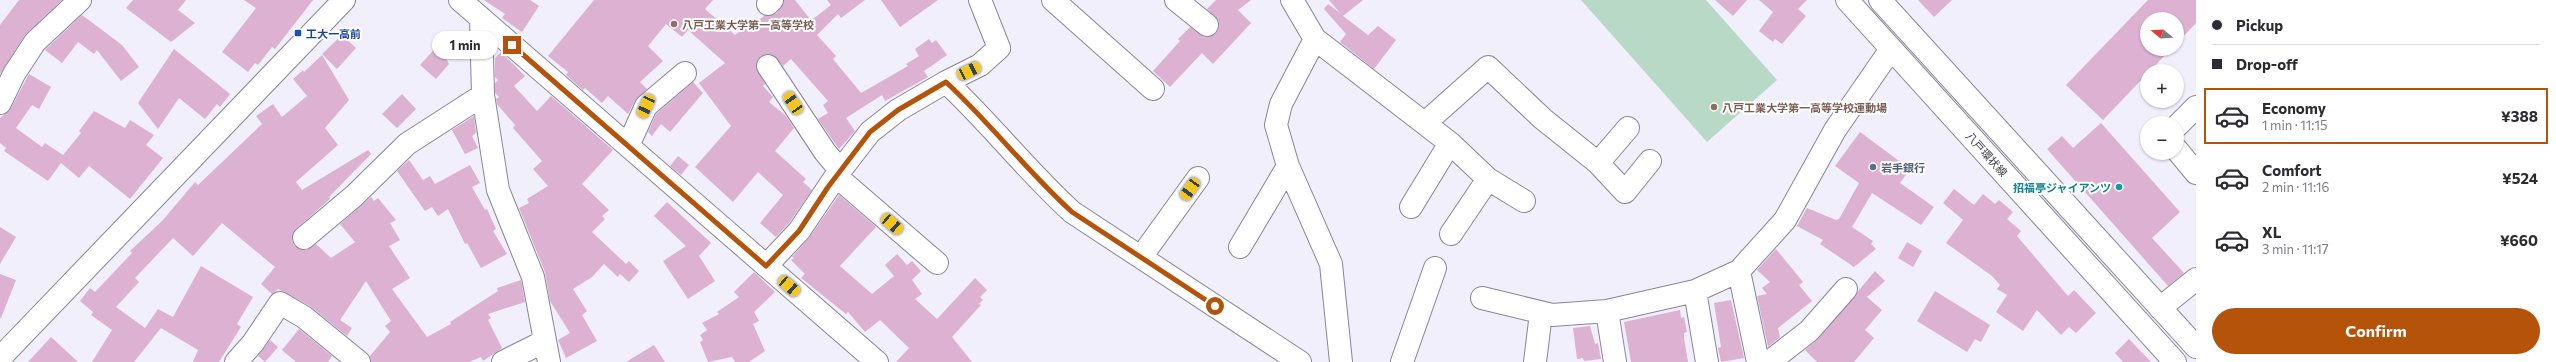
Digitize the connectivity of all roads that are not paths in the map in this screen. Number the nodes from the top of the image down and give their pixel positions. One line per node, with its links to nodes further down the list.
1 (80, 0): 19 (street)
2 (344, 0): 53 (street)
3 (460, 0): 10 (street)
4 (980, 0): 16 (street)
5 (1053, 0): 17 (street)
6 (1176, 0): 11 (street)
7 (1292, 0): 12 (street)
8 (1847, 0): 13 (street, 八戸環状線)
9 (1880, 0): 48 (street)
10 (481, 18): 18 (street); 25 (street)
11 (1207, 26)
12 (1315, 39): 22 (street); 29 (street)
13 (1891, 49): 43 (street); 67 (street, 八戸環状線)
14 (768, 66): 31 (street)
15 (685, 73): 25 (street)
16 (946, 82): 31 (street); 39 (street)
17 (1153, 89)
18 (483, 95): 37 (street); 51 (street)
19 (0, 103)
20 (2196, 107): 21 (street)
21 (2184, 119)
22 (1425, 123): 24 (street); 28 (street)
23 (1628, 128): 28 (street)
24 (1450, 144): 33 (street); 35 (street)
25 (628, 146): 41 (street)
26 (2184, 158): 30 (street)
27 (1650, 161): 28 (street)
28 (1598, 163)
29 (1288, 166): 38 (street); 60 (street)
30 (2196, 172)
31 (838, 173): 40 (street); 41 (street)
32 (1198, 178): 39 (street)
33 (1488, 180): 34 (street); 36 (street)
34 (1524, 201)
35 (1411, 207)
36 (1451, 234)
37 (304, 238)
38 (1240, 247)
39 (1141, 256): 59 (street)
40 (937, 263)
41 (766, 266): 58 (street)
42 (1435, 268): 61 (street)
43 (1739, 271): 46 (street); 65 (street)
44 (2196, 279): 48 (street)
45 (1846, 289): 66 (street)
46 (1695, 291): 49 (street); 64 (street)
47 (1482, 298): 50 (street)
48 (2160, 308): 52 (street)
49 (1607, 311): 50 (street); 63 (street)
50 (1541, 313): 62 (street)
51 (544, 341): 56 (street); 57 (street)
52 (2196, 347)
53 (0, 358)
54 (236, 362): 55 (street)
55 (359, 362)
56 (503, 362)
57 (549, 362)
58 (877, 362)
59 (1300, 362)
60 (1341, 362)
61 (1402, 362)
62 (1535, 362)
63 (1615, 362)
64 (1707, 362)
65 (1758, 362)
66 (1769, 362)
67 (2175, 362)

